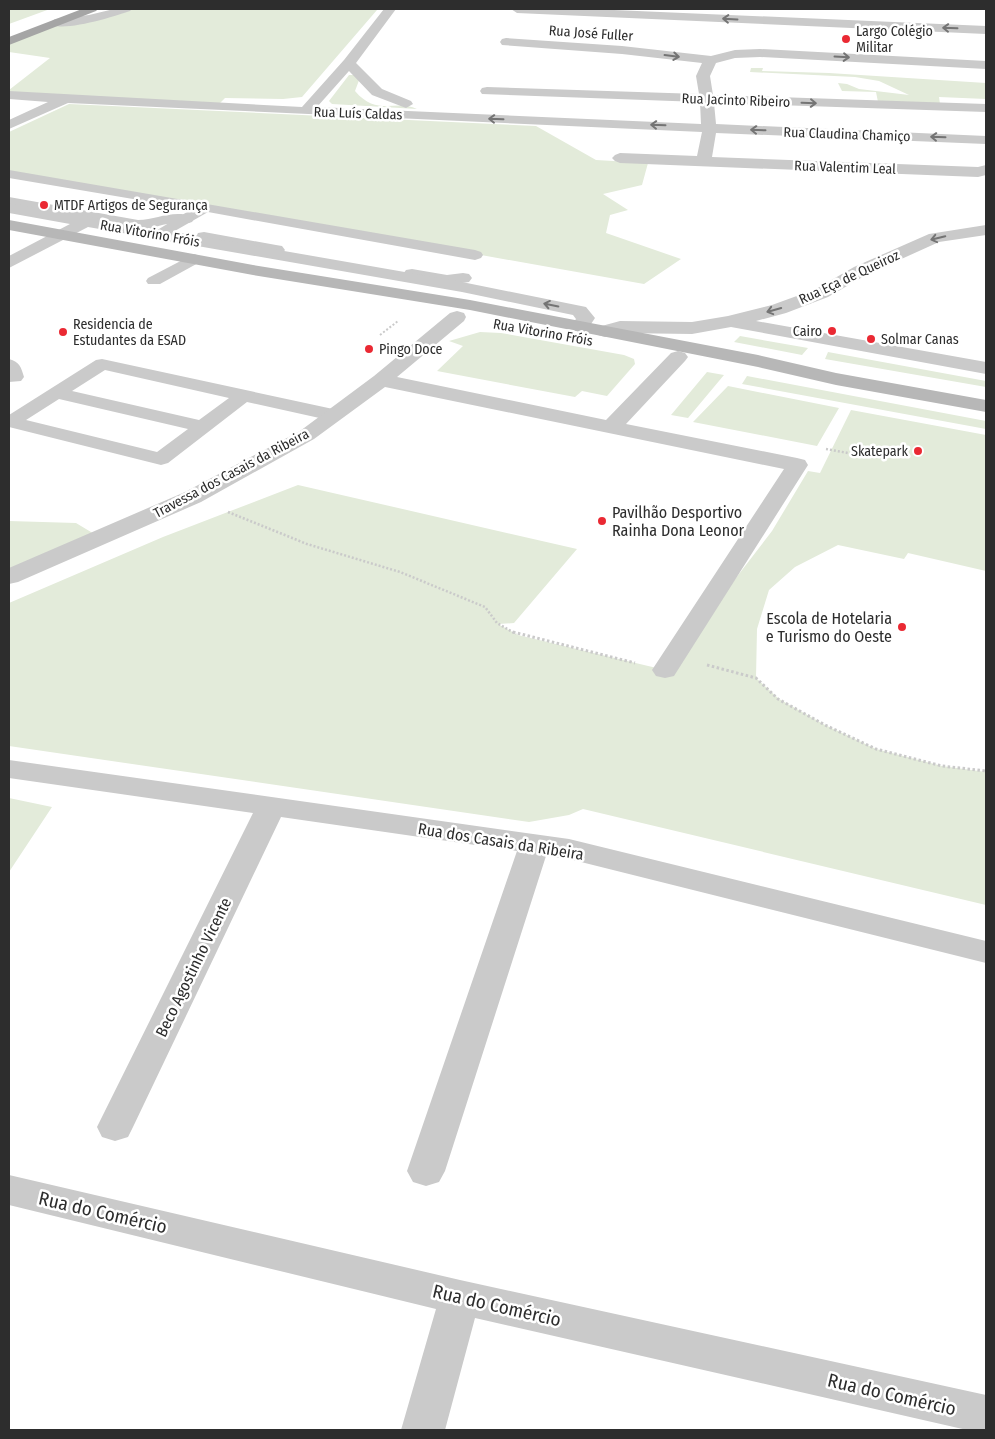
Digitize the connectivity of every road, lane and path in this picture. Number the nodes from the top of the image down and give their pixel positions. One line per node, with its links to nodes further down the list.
1 (70, 9): 12 (main road)
2 (92, 9): 9 (main road)
3 (126, 9): 9 (street)
4 (390, 9): 17 (street)
5 (517, 9): 6 (street)
6 (522, 9): 7 (street); 16 (street, Rua José Fuller, one-way to 16)
7 (648, 16): 10 (street, one-way to 7)
8 (913, 22): 10 (street); 11 (street, one-way to 8); 14 (street)
9 (55, 23): 13 (main road)
10 (778, 25): 15 (street)
11 (986, 30)
12 (9, 32)
13 (9, 41)
14 (915, 51): 15 (street, one-way to 14); 18 (street)
15 (776, 54): 16 (street)
16 (711, 60): 22 (street)
17 (349, 62): 23 (street); 25 (street)
18 (986, 65)
19 (486, 92): 22 (street, Rua Jacinto Ribeiro)
20 (9, 95): 21 (street, Rua Luís Caldas)
21 (65, 99): 25 (street, Rua Luís Caldas); 26 (street)
22 (707, 99): 24 (street, Rua Jacinto Ribeiro, one-way to 24); 27 (street)
23 (406, 104)
24 (986, 108)
25 (306, 111): 27 (street, Rua Luís Caldas, one-way to 25)
26 (9, 125)
27 (707, 127): 28 (street, Rua Claudina Chamiço, one-way to 27); 30 (street)
28 (986, 140)
29 (620, 158): 30 (street, Rua Valentim Leal)
30 (704, 162): 32 (street, Rua Valentim Leal)
31 (9, 174): 34 (lane)
32 (984, 175)
33 (9, 202): 36 (street)
34 (206, 207): 36 (lane); 43 (lane)
35 (9, 208): 37 (street, Rua Vitorino Fróis)
36 (186, 219): 41 (lane)
37 (85, 222): 40 (street, Rua Vitorino Fróis); 41 (street, Rua Vitorino Fróis)
38 (9, 225): 40 (main road, Rua Vitorino Fróis)
39 (986, 230): 50 (street, Rua Eça de Queiroz, one-way to 50)
40 (61, 235): 44 (main road, Rua Vitorino Fróis); 45 (street)
41 (159, 235): 51 (street, Rua Vitorino Fróis, one-way to 41)
42 (204, 237): 46 (street)
43 (475, 255)
44 (194, 259): 47 (lane); 48 (main road, Rua Vitorino Fróis)
45 (9, 263)
46 (455, 279)
47 (154, 281)
48 (464, 311): 51 (main road, Rua Vitorino Fróis); 55 (main road, Rua Vitorino Fróis); 57 (street, Travessa dos Casais da Ribeira)
49 (400, 319): 54 (path)
50 (720, 323): 52 (street, Rua Eça de Queiroz); 55 (street); 56 (street)
51 (580, 326): 53 (main road, Rua Vitorino Fróis)
52 (692, 328): 53 (street, Rua Eça de Queiroz); 55 (street)
53 (605, 331): 55 (main road, Rua Vitorino Fróis)
54 (380, 334)
55 (682, 352): 60 (main road, Rua Vitorino Fróis); 63 (street)
56 (986, 368)
57 (380, 380): 61 (street, Travessa dos Casais da Ribeira); 63 (street)
58 (56, 393): 59 (lane); 62 (lane); 62 (lane)
59 (244, 396): 61 (lane); 62 (lane)
60 (986, 406)
61 (333, 415): 66 (street, Travessa dos Casais da Ribeira)
62 (203, 427)
63 (611, 427): 68 (street)
64 (826, 449): 65 (path)
65 (848, 453)
66 (193, 497): 67 (street, Travessa dos Casais da Ribeira); 68 (path)
67 (9, 577)
68 (670, 663): 70 (path)
69 (9, 769): 71 (street, Rua dos Casais da Ribeira)
70 (986, 772)
71 (271, 807): 72 (street, Rua dos Casais da Ribeira); 74 (street, Beco Agostinho Vicente)
72 (535, 844): 73 (street, Rua dos Casais da Ribeira); 75 (street)
73 (986, 952)
74 (115, 1127)
75 (426, 1171)
76 (9, 1190): 77 (street, Rua do Comércio)
77 (460, 1297): 78 (street, Rua do Comércio); 79 (street)
78 (986, 1415)
79 (423, 1430)

